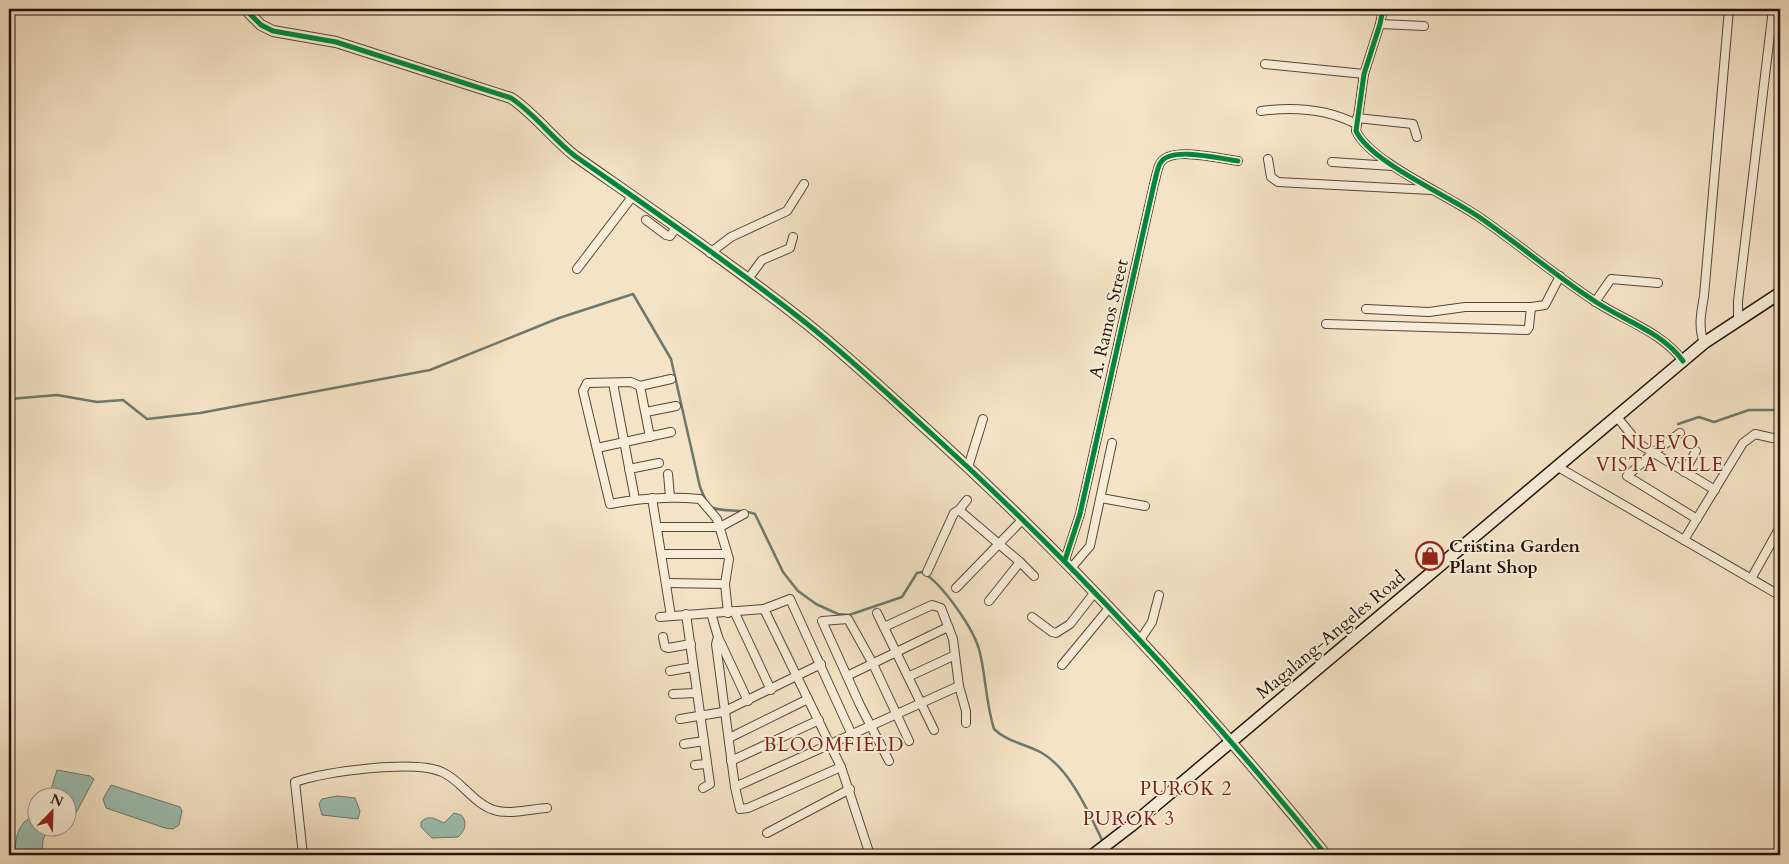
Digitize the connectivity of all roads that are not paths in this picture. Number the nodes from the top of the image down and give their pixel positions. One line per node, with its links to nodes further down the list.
1 (248, 9): 18 (street)
2 (1383, 9): 5 (street)
3 (1729, 9): 33 (street)
4 (1773, 9): 31 (street)
5 (1380, 24): 6 (street); 8 (street)
6 (1424, 26)
7 (1265, 64): 8 (street)
8 (1364, 74): 10 (street)
9 (1261, 111): 10 (street)
10 (1356, 121): 11 (street); 15 (street)
11 (1416, 138)
12 (1268, 159): 17 (street)
13 (1238, 161): 76 (street, A. Ramos Street)
14 (1332, 162): 15 (street)
15 (1393, 166): 17 (street)
16 (804, 184): 22 (street)
17 (1434, 190): 24 (street)
18 (632, 196): 20 (street); 23 (street)
19 (646, 220): 20 (street)
20 (676, 228): 22 (street)
21 (793, 237): 25 (street)
22 (710, 253): 25 (street)
23 (577, 269)
24 (1560, 276): 28 (street); 29 (street)
25 (748, 280): 52 (street)
26 (1658, 283): 28 (street)
27 (1780, 293): 31 (main road, Magalang-Angeles Road)
28 (1595, 302): 34 (street)
29 (1531, 307): 30 (street); 32 (street)
30 (1366, 309)
31 (1738, 321): 33 (main road, Magalang-Angeles Road)
32 (1326, 324)
33 (1704, 343): 34 (main road, Magalang-Angeles Road)
34 (1683, 361): 40 (main road, Magalang-Angeles Road)
35 (671, 379): 37 (street)
36 (613, 383): 37 (street); 46 (street); 48 (street)
37 (640, 386): 39 (street)
38 (676, 406): 39 (street)
39 (646, 412): 44 (street)
40 (1617, 417): 50 (street); 53 (main road, Magalang-Angeles Road)
41 (984, 418): 52 (street)
42 (671, 432): 44 (street)
43 (1680, 433): 50 (street)
44 (650, 437): 46 (street)
45 (1777, 439): 57 (street)
46 (625, 442): 48 (street); 54 (street)
47 (1112, 443): 60 (street)
48 (597, 448): 61 (street)
49 (1696, 451): 55 (street)
50 (1653, 453): 55 (street); 67 (street)
51 (658, 463): 54 (street)
52 (968, 467): 66 (street)
53 (1558, 467): 71 (street); 129 (main road, Magalang-Angeles Road)
54 (629, 469): 61 (street)
55 (1684, 472): 57 (street)
56 (668, 474): 58 (street)
57 (1715, 490): 67 (street)
58 (670, 496): 59 (street); 68 (street)
59 (652, 498): 61 (street); 70 (street)
60 (1101, 498): 63 (street); 76 (street)
61 (635, 499)
62 (968, 500): 64 (street)
63 (1144, 506)
64 (959, 510): 72 (street); 77 (street)
65 (744, 514): 68 (street)
66 (1022, 519): 72 (street); 76 (street)
67 (1697, 519): 71 (street)
68 (720, 527): 70 (street); 74 (street)
69 (1780, 527): 79 (street)
70 (658, 528): 73 (street)
71 (1684, 540): 79 (street)
72 (998, 545): 75 (street); 82 (street)
73 (662, 554): 74 (street); 80 (street)
74 (726, 554): 81 (street)
75 (1020, 562): 78 (street); 86 (street)
76 (1068, 563): 83 (street)
77 (927, 572)
78 (1034, 576)
79 (1752, 579): 85 (street)
80 (667, 583): 81 (street); 93 (street)
81 (725, 584): 89 (street)
82 (956, 588)
83 (1096, 592): 87 (street); 95 (street)
84 (1159, 595): 100 (street)
85 (1779, 595)
86 (989, 601)
87 (1110, 607): 100 (street); 106 (street)
88 (764, 608): 89 (street); 104 (street); 111 (street)
89 (731, 612): 90 (street); 113 (street)
90 (711, 613): 92 (street); 99 (street)
91 (877, 613): 96 (street)
92 (686, 614): 93 (street); 101 (street)
93 (671, 616): 94 (street)
94 (660, 617)
95 (1032, 617)
96 (884, 627): 97 (street); 102 (street)
97 (948, 627): 102 (street); 103 (street)
98 (664, 637): 101 (street)
99 (718, 637): 117 (street); 119 (street)
100 (1140, 640): 129 (street)
101 (691, 644): 107 (street)
102 (897, 652): 105 (street); 110 (street)
103 (953, 656): 110 (street); 112 (street)
104 (821, 664): 111 (street); 127 (street)
105 (873, 664): 109 (street); 109 (street); 120 (street)
106 (1062, 665)
107 (694, 667): 108 (street); 114 (street)
108 (670, 671)
109 (848, 676): 125 (street)
110 (910, 676): 118 (street)
111 (798, 677): 113 (street); 116 (street)
112 (959, 686): 118 (street); 124 (street)
113 (771, 690): 117 (street)
114 (696, 693): 115 (street); 121 (street)
115 (673, 694)
116 (808, 699): 123 (street); 128 (street)
117 (748, 701): 119 (street)
118 (922, 702): 120 (street); 126 (street)
119 (723, 712): 121 (street); 128 (street)
120 (897, 714): 125 (street); 131 (street)
121 (699, 717): 122 (street); 130 (street)
122 (680, 719)
123 (819, 720): 133 (street); 134 (street)
124 (966, 722)
125 (872, 726): 127 (street); 135 (street)
126 (934, 730)
127 (852, 735): 133 (street)
128 (729, 738): 134 (street)
129 (1232, 740): 144 (main road, Magalang-Angeles Road); 147 (street)
130 (704, 741): 132 (street); 136 (street)
131 (909, 741)
132 (684, 744)
133 (830, 744): 138 (street); 139 (street)
134 (731, 761): 139 (street)
135 (889, 762)
136 (706, 764): 137 (street); 140 (street)
137 (695, 765)
138 (841, 766): 139 (street); 141 (street)
139 (735, 787)
140 (703, 788)
141 (850, 789): 143 (street); 146 (street)
142 (547, 808): 145 (street)
143 (766, 833)
144 (1101, 849)
145 (303, 855)
146 (870, 855)
147 (1325, 855)

